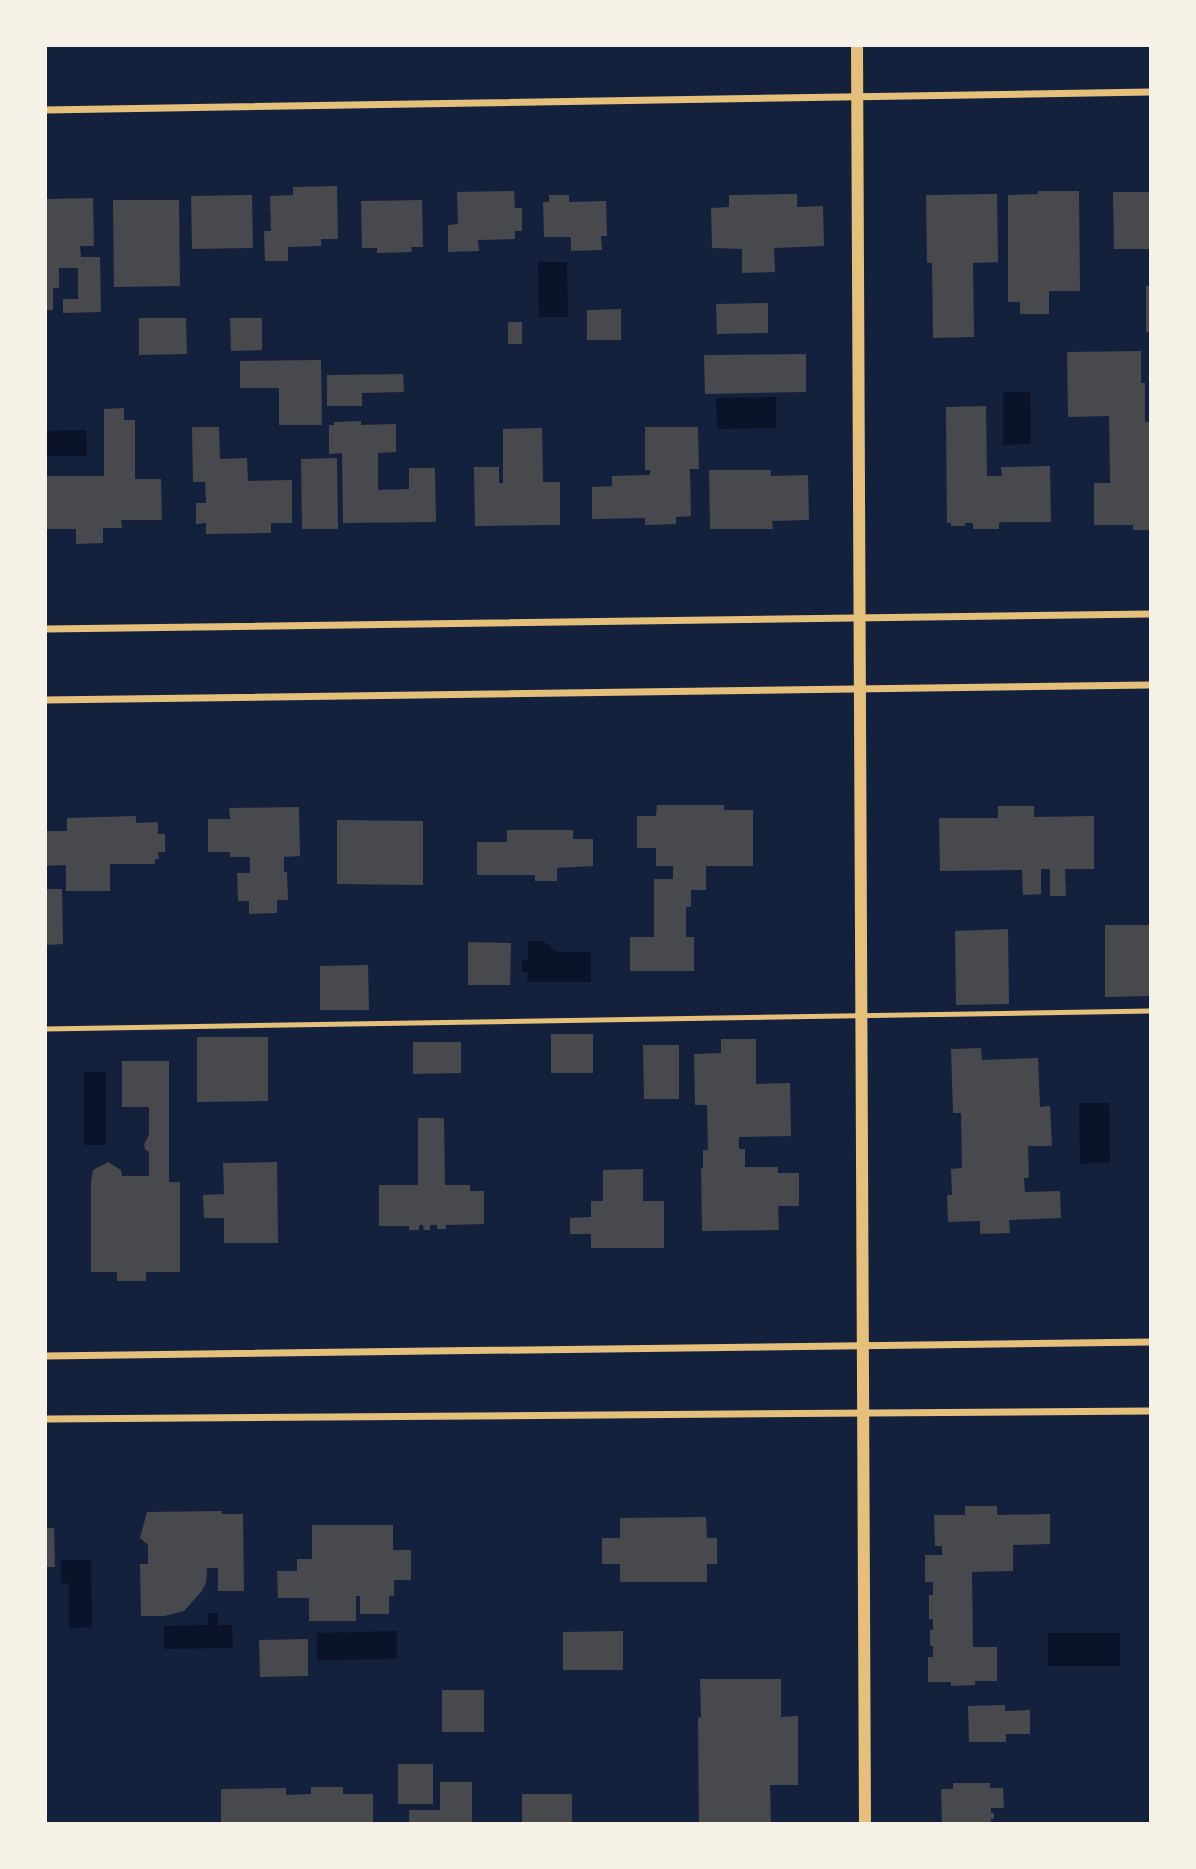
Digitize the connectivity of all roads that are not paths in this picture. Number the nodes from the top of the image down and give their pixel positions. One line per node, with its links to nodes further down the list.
1 (857, 46): 3 (street)
2 (1150, 92): 3 (street)
3 (857, 96): 4 (street); 6 (street)
4 (46, 110)
5 (1150, 614): 6 (street)
6 (860, 618): 7 (street); 9 (street)
7 (46, 629)
8 (1150, 685): 9 (street)
9 (860, 689): 10 (street); 12 (street)
10 (46, 700)
11 (1150, 1011): 12 (lane)
12 (861, 1015): 13 (lane); 15 (street)
13 (46, 1029)
14 (1150, 1342): 15 (street)
15 (863, 1346): 16 (street); 18 (street)
16 (46, 1356)
17 (1150, 1411): 18 (street)
18 (863, 1415): 19 (street); 20 (street)
19 (46, 1419)
20 (865, 1824)

